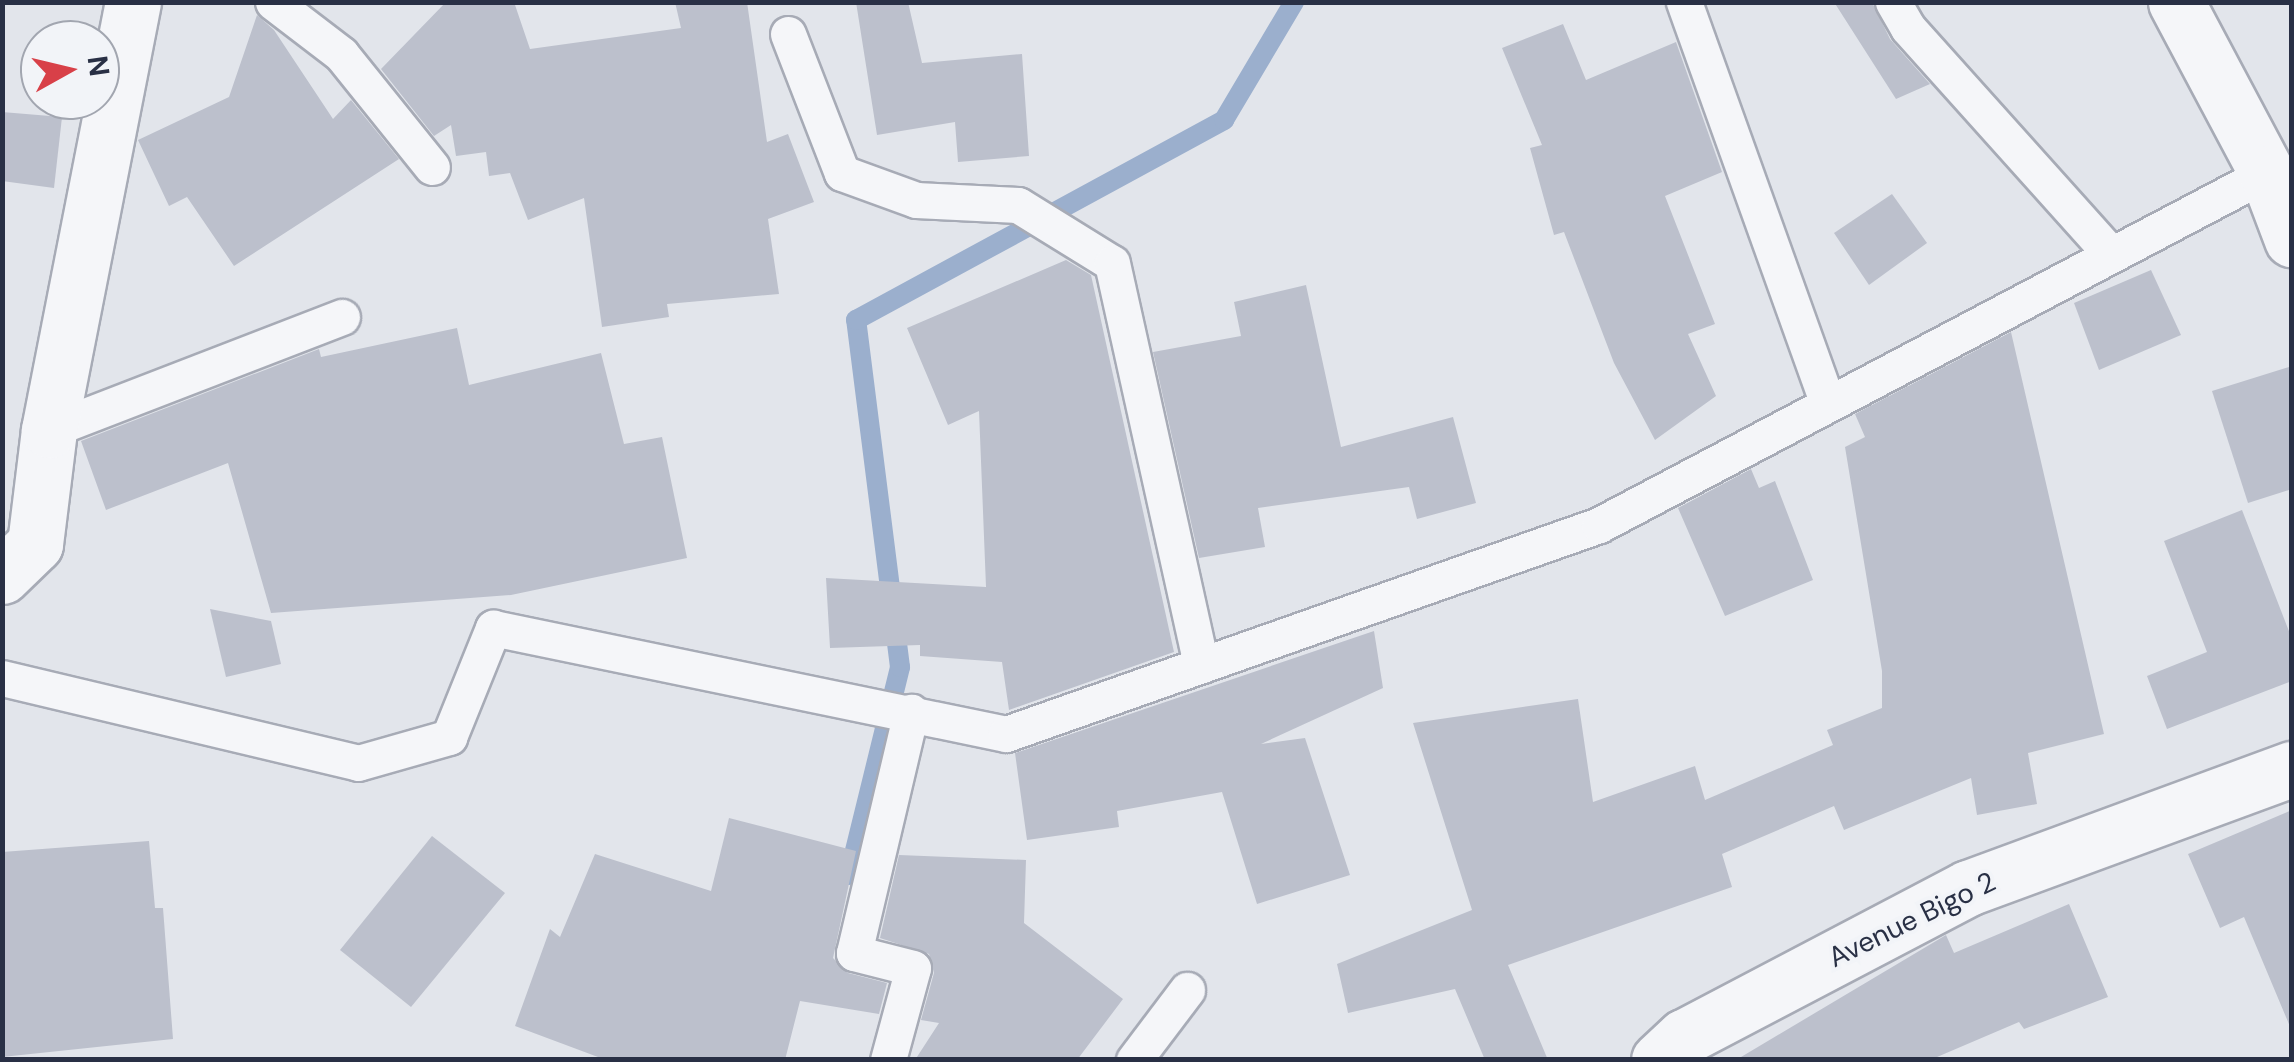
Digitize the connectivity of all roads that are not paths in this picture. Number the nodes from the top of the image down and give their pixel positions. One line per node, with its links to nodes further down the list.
1 (133, 2): 13 (street)
2 (273, 2): 7 (lane)
3 (1684, 2): 12 (lane)
4 (1893, 2): 10 (lane)
5 (2176, 2): 8 (street)
6 (788, 34): 15 (lane)
7 (432, 167)
8 (2266, 173): 9 (street); 10 (lane)
9 (2292, 239)
10 (2111, 254): 12 (lane)
11 (342, 318): 13 (lane)
12 (1827, 402): 15 (lane)
13 (48, 430): 14 (street)
14 (2, 576)
15 (1201, 666): 17 (lane)
16 (2, 678): 17 (lane)
17 (911, 712): 20 (lane)
18 (2292, 770): 22 (street, Avenue Bigo 2)
19 (1187, 990): 21 (lane)
20 (888, 1060)
21 (1134, 1060)
22 (1659, 1060)

